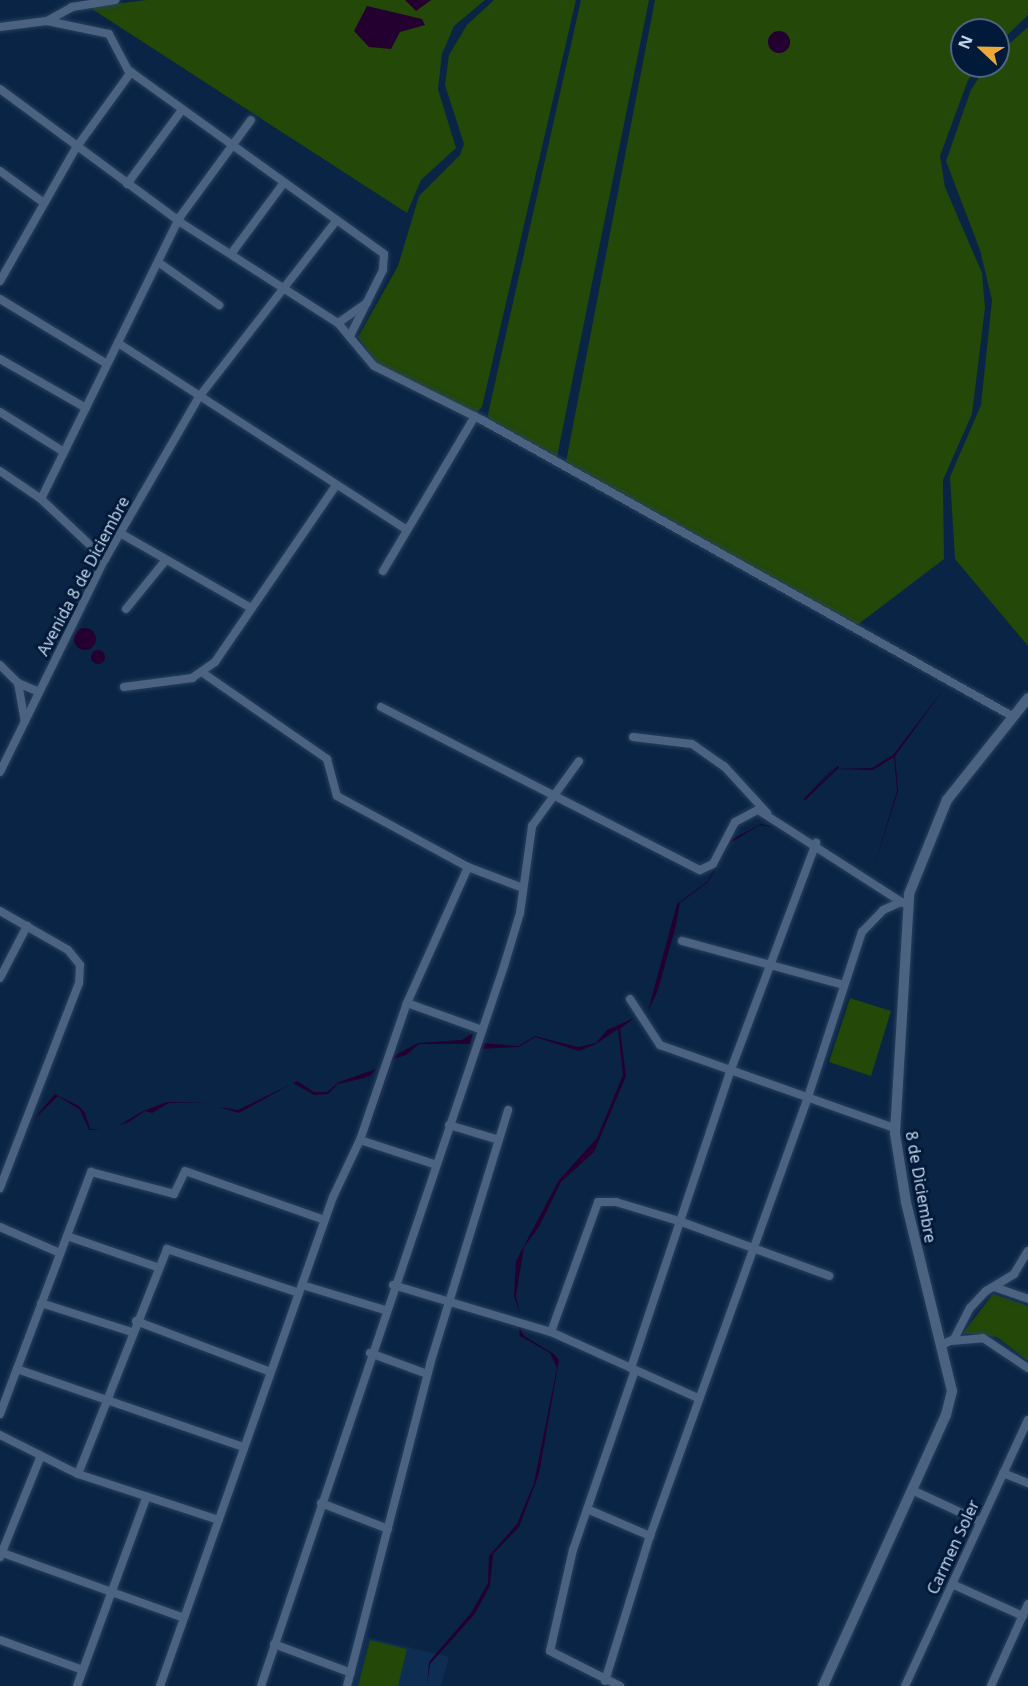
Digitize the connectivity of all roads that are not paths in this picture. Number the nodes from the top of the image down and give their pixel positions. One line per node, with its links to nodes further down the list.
1 (63, 0): 3 (street)
2 (115, 0): 3 (street)
3 (72, 7): 4 (street)
4 (47, 21): 5 (street); 6 (street)
5 (0, 27)
6 (131, 72): 8 (street); 11 (street)
7 (0, 89): 11 (street)
8 (182, 110): 10 (street); 13 (street)
9 (251, 120): 10 (street)
10 (231, 147): 14 (street); 16 (street)
11 (76, 148): 13 (street); 15 (street)
12 (0, 171): 15 (street)
13 (127, 184): 16 (street)
14 (283, 184): 17 (street); 18 (street)
15 (44, 203): 20 (street)
16 (178, 221): 18 (street); 19 (street)
17 (336, 221): 21 (street, Avenida 8 de Diciembre); 23 (street)
18 (231, 254): 21 (street)
19 (158, 262): 24 (street); 27 (street)
20 (0, 281)
21 (280, 287): 25 (street); 30 (street, Avenida 8 de Diciembre)
22 (0, 299): 29 (street)
23 (367, 303): 25 (street); 26 (street)
24 (219, 305)
25 (338, 323): 26 (street)
26 (351, 333): 33 (street)
27 (118, 343): 29 (street); 30 (street)
28 (0, 359): 31 (street)
29 (107, 364): 31 (street)
30 (198, 398): 36 (street); 39 (street, Avenida 8 de Diciembre)
31 (86, 408): 34 (street)
32 (0, 412): 34 (street)
33 (475, 416): 38 (street); 52 (street)
34 (64, 452): 37 (street)
35 (0, 471): 37 (street)
36 (336, 485): 38 (street); 43 (street)
37 (41, 499): 40 (street)
38 (405, 529): 42 (street)
39 (120, 533): 40 (street, Avenida 8 de Diciembre); 41 (street)
40 (105, 559): 49 (street, Avenida 8 de Diciembre)
41 (165, 561): 43 (street); 44 (street)
42 (383, 571)
43 (251, 608): 46 (street)
44 (126, 609)
45 (0, 665): 47 (street)
46 (203, 673): 48 (street); 61 (street)
47 (18, 684): 49 (street); 53 (street)
48 (124, 687)
49 (39, 692): 53 (street, Avenida 8 de Diciembre)
50 (1028, 698): 52 (street, 8 de Diciembre)
51 (381, 707): 58 (street)
52 (1012, 716): 63 (street, 8 de Diciembre)
53 (25, 721): 55 (street, Avenida 8 de Diciembre)
54 (633, 737): 59 (street)
55 (3, 758): 57 (street, Avenida 8 de Diciembre)
56 (579, 761): 58 (street)
57 (0, 772)
58 (555, 796): 59 (street); 62 (street)
59 (768, 813): 60 (street)
60 (816, 843): 63 (street); 67 (street)
61 (468, 867): 62 (street); 71 (street)
62 (520, 888): 72 (street)
63 (904, 904): 69 (street); 77 (street, 8 de Diciembre)
64 (0, 911): 65 (street)
65 (27, 926): 68 (street); 81 (street)
66 (682, 941): 67 (street)
67 (768, 964): 69 (street); 73 (street)
68 (0, 978)
69 (844, 985): 74 (street)
70 (630, 999): 73 (street)
71 (407, 1004): 72 (street); 78 (street)
72 (482, 1029): 76 (street)
73 (730, 1072): 74 (street); 83 (street)
74 (807, 1100): 77 (street); 86 (street)
75 (508, 1110): 79 (street)
76 (449, 1125): 79 (street); 80 (street)
77 (895, 1128): 101 (street, 8 de Diciembre)
78 (360, 1140): 80 (street); 82 (street)
79 (499, 1140): 95 (street)
80 (434, 1164): 91 (street)
81 (0, 1188)
82 (324, 1220): 85 (street); 93 (street)
83 (679, 1221): 86 (street); 100 (street); 104 (street)
84 (0, 1227): 88 (street)
85 (67, 1236): 88 (street); 89 (street)
86 (754, 1249): 90 (street); 109 (street)
87 (1028, 1251): 92 (street)
88 (60, 1253): 96 (street)
89 (157, 1267): 93 (street); 98 (street)
90 (829, 1276)
91 (393, 1285): 95 (street); 97 (street)
92 (994, 1287): 94 (street); 101 (street)
93 (300, 1289): 97 (street); 106 (street)
94 (1028, 1299)
95 (449, 1300): 100 (street); 107 (street)
96 (41, 1303): 99 (street); 105 (street)
97 (385, 1310): 102 (street)
98 (136, 1321): 99 (street); 106 (street)
99 (132, 1332): 108 (street)
100 (551, 1332): 104 (street)
101 (946, 1343): 103 (street); 118 (street, 8 de Diciembre)
102 (370, 1353): 107 (street); 120 (street)
103 (1028, 1368)
104 (633, 1369): 109 (street); 121 (street)
105 (16, 1370): 108 (street); 110 (street)
106 (271, 1372): 113 (street)
107 (427, 1374): 124 (street)
108 (107, 1397): 113 (street); 116 (street)
109 (698, 1398): 125 (street)
110 (0, 1413)
111 (1028, 1420): 115 (street, Carmen Soler)
112 (0, 1435): 114 (street)
113 (244, 1447): 122 (street)
114 (40, 1458): 116 (street); 126 (street)
115 (1004, 1473): 117 (street); 123 (street, Carmen Soler)
116 (78, 1474): 119 (street)
117 (1028, 1484)
118 (912, 1490): 123 (street); 142 (street, 8 de Diciembre)
119 (147, 1496): 122 (street); 128 (street)
120 (321, 1503): 124 (street); 133 (street)
121 (586, 1509): 125 (street); 136 (street)
122 (219, 1520): 131 (street)
123 (981, 1521): 127 (street, Carmen Soler)
124 (388, 1529): 135 (street)
125 (650, 1536): 136 (street)
126 (1, 1554): 128 (street)
127 (952, 1584): 130 (street); 143 (street, Carmen Soler)
128 (111, 1592): 131 (street); 134 (street)
129 (1028, 1604): 130 (street)
130 (1023, 1616): 144 (street)
131 (184, 1618): 138 (street)
132 (0, 1640): 134 (street)
133 (274, 1644): 135 (street); 139 (street)
134 (83, 1670): 137 (street)
135 (351, 1673): 140 (street)
136 (605, 1681): 141 (street)
137 (77, 1686)
138 (160, 1686)
139 (261, 1686)
140 (347, 1686)
141 (620, 1686)
142 (822, 1686)
143 (905, 1686)
144 (991, 1686)

